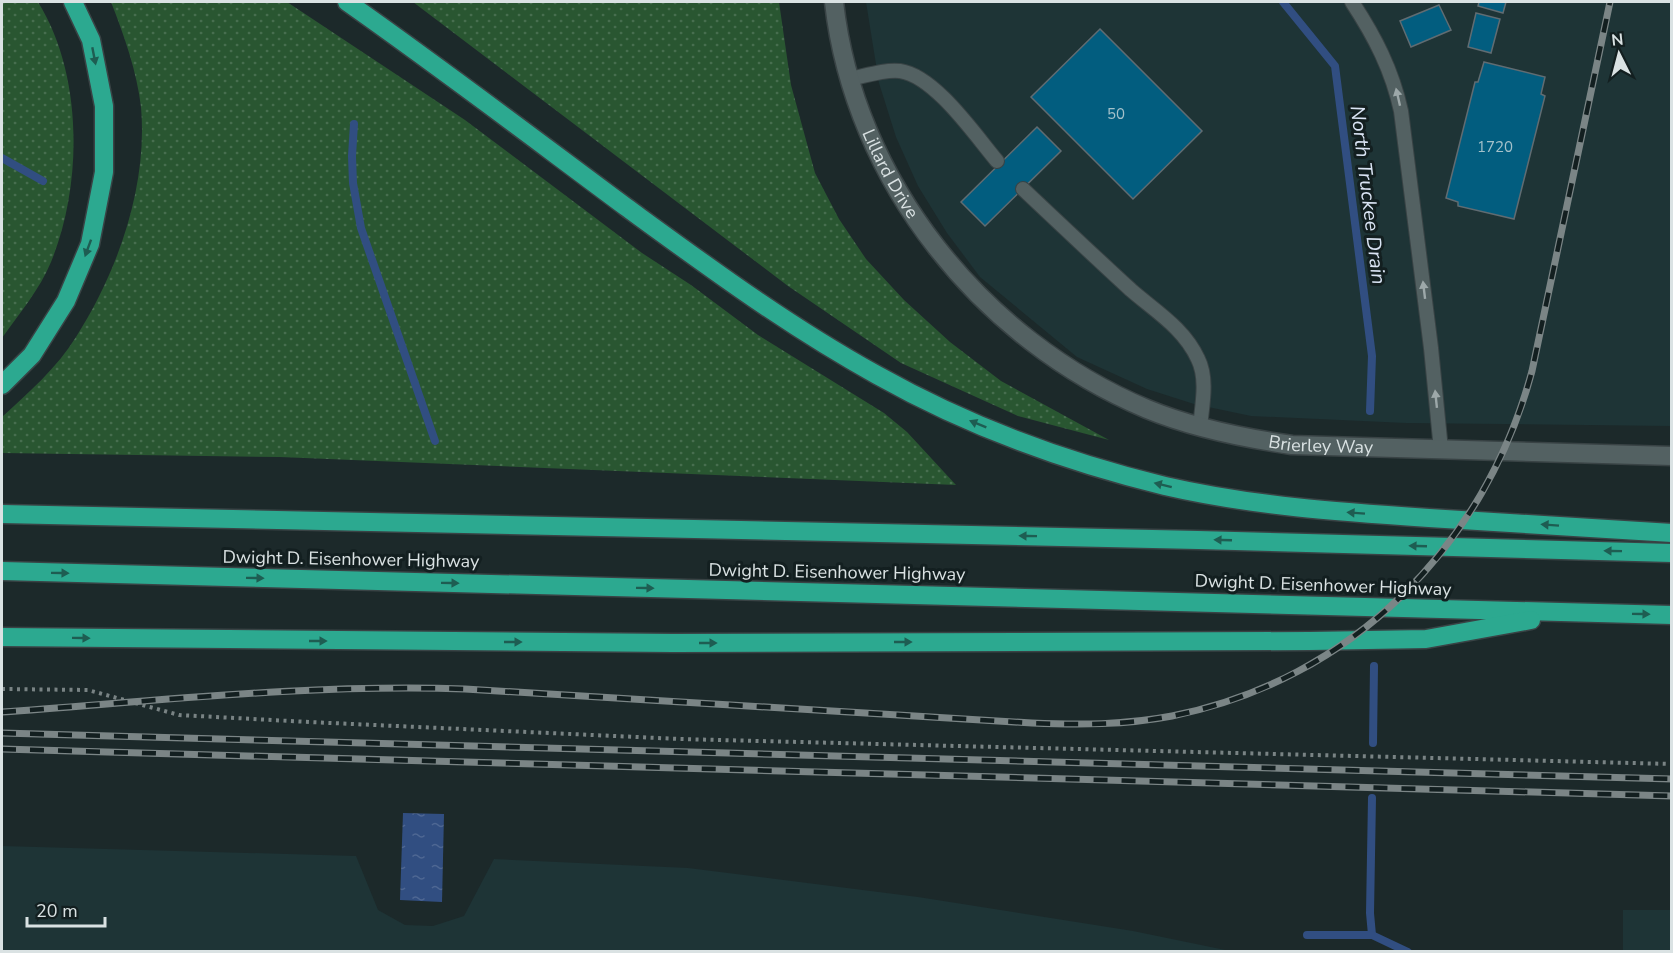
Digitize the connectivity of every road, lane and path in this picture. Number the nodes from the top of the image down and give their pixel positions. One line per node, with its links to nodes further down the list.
1 (73, 2): 9 (highway, one-way to 9)
2 (347, 2): 14 (highway, one-way to 2)
3 (834, 2): 5 (street, Lillard Drive)
4 (1352, 2): 11 (lane, one-way to 4)
5 (850, 79): 6 (lane); 8 (street, Lillard Drive)
6 (997, 161)
7 (1023, 189): 10 (lane)
8 (1001, 317): 10 (street, Brierley Way)
9 (2, 385)
10 (1200, 427): 11 (street, Brierley Way)
11 (1442, 450): 12 (street, Brierley Way)
12 (1671, 456)
13 (2, 514): 15 (highway, Dwight D. Eisenhower Highway, one-way to 13)
14 (1671, 533)
15 (1671, 553)
16 (2, 572): 17 (highway, Dwight D. Eisenhower Highway, one-way to 17)
17 (1569, 613): 18 (highway, Dwight D. Eisenhower Highway, one-way to 18); 19 (highway, one-way to 17)
18 (1671, 615)
19 (2, 637)
20 (2, 689): 21 (path)
21 (1671, 764)

